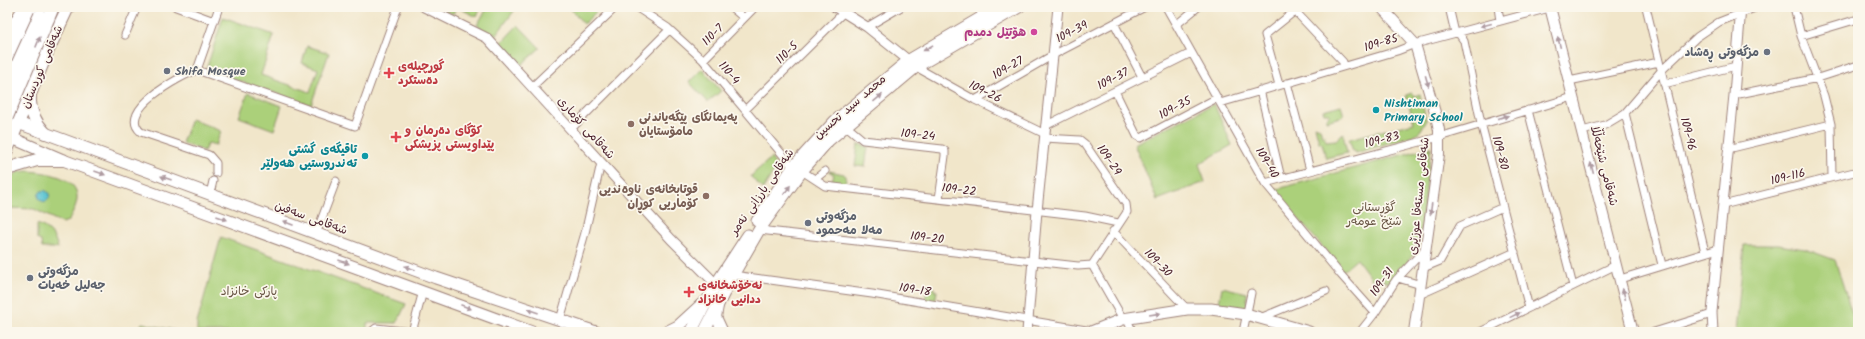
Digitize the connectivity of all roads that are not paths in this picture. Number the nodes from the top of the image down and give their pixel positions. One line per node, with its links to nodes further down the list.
1 (25, 7): 43 (highway)
2 (28, 7): 48 (highway)
3 (53, 7): 30 (highway, شەقامی کوردستان)
4 (68, 7): 46 (highway, شەقامی کوردستان)
5 (137, 7): 42 (street)
6 (176, 7): 35 (street)
7 (219, 7): 35 (street)
8 (398, 7): 56 (street)
9 (424, 7): 63 (street, شەقامی کۆماری)
10 (616, 7): 63 (street)
11 (636, 7): 40 (street, 110-4)
12 (731, 7): 33 (street)
13 (755, 7): 33 (street, 110-7)
14 (836, 7): 31 (street)
15 (901, 7): 39 (street)
16 (999, 7): 32 (main road, شەقامی بارزانی نەمر)
17 (1019, 7): 52 (main road, محمد سید تحسین)
18 (1058, 7): 49 (street)
19 (1145, 7): 37 (street, 109-39)
20 (1166, 7): 38 (street, 109-40)
21 (1198, 7): 38 (street)
22 (1381, 7): 45 (main road, شەقامی مستەفا عوزێری)
23 (1449, 7): 41 (street, 109-80)
24 (1498, 7): 36 (street)
25 (1551, 7): 36 (street, 109-85); 60 (main road, شەقامی شێخەڵڵا, one-way to 25)
26 (1646, 7): 51 (street, 109-96)
27 (1757, 7): 29 (street)
28 (1794, 7): 44 (street)
29 (1741, 11): 55 (street); 57 (street)
30 (41, 12): 46 (highway); 64 (highway, شەقامی کوردستان, bridge); 75 (highway, شەقامی کوردستان, one-way to 30, bridge)
31 (844, 12): 39 (street); 72 (street, 110-5)
32 (981, 12): 52 (main road, شەقامی بارزانی نەمر, one-way to 52)
33 (744, 18): 50 (street, 110-7)
34 (1858, 19): 44 (street)
35 (214, 21): 56 (street)
36 (1500, 21): 41 (street, 109-85, one-way to 41)
37 (1114, 23): 49 (street, 109-39); 58 (street)
38 (1176, 25): 47 (street, 109-40)
39 (867, 27): 52 (street)
40 (669, 30): 50 (street, 110-4); 79 (street)
41 (1455, 33): 45 (street, 109-85); 76 (street, 109-80)
42 (125, 35)
43 (7, 36)
44 (1801, 36): 59 (street)
45 (1415, 44): 54 (street, 109-85); 83 (main road, شەقامی مستەفا عوزێری, one-way to 83)
46 (48, 50): 67 (highway, شەقامی کوردستان)
47 (1191, 53): 58 (street, 109-37); 71 (street, 109-40)
48 (7, 54)
49 (1053, 55): 70 (street, 109-27); 82 (street)
50 (703, 60): 72 (street, 110-4)
51 (1659, 62): 57 (street, 109-96); 60 (street)
52 (912, 64): 70 (street, 109-26); 78 (main road, محمد سید تحسین, one-way to 52); 90 (main road, شەقامی بارزانی نەمر)
53 (1858, 65): 59 (street)
54 (1344, 66): 61 (street, 109-85); 61 (street)
55 (1736, 66): 62 (street); 68 (street)
56 (197, 70): 94 (street)
57 (1661, 71): 62 (street, 109-96); 74 (street)
58 (1142, 77): 66 (street, 109-37)
59 (1818, 78): 68 (street); 77 (street)
60 (1569, 81): 69 (main road, شەقامی شێخەڵڵا)
61 (1283, 84): 65 (street, 109-85); 91 (street)
62 (1664, 84): 113 (street, 109-96)
63 (532, 87): 79 (street, شەقامی کۆماری)
64 (7, 88)
65 (1260, 90): 71 (street, 109-85); 96 (street)
66 (1115, 91): 71 (street, 109-35); 82 (street, 109-37)
67 (30, 92): 75 (highway, شەقامی کوردستان); 81 (highway)
68 (1734, 96): 85 (street)
69 (1574, 97): 73 (street, 109-83); 80 (main road, شەقامی شێخەڵڵا)
70 (975, 100): 82 (street, 109-26)
71 (1218, 101): 100 (street, 109-40)
72 (745, 110): 90 (street, 110-4)
73 (1528, 110): 76 (street, 109-83, one-way to 73); 123 (street)
74 (1625, 113): 80 (street); 117 (street)
75 (11, 119): 81 (main road, شەقامی سەفین); 84 (highway, شەقامی کوردستان)
76 (1481, 124): 83 (street, 109-83); 104 (street, 109-80)
77 (1831, 124): 85 (street); 95 (street)
78 (845, 125): 90 (main road, محمد سید تحسین); 102 (street, 109-24)
79 (570, 129): 88 (street, شەقامی کۆماری)
80 (1582, 131): 116 (main road, شەقامی شێخەڵڵا, one-way to 80)
81 (45, 133): 101 (main road, شەقامی سەفین, one-way to 81)
82 (1045, 133): 105 (street); 106 (street, 109-29)
83 (1439, 137): 91 (street, 109-83); 110 (main road, شەقامی مستەفا عوزێری, one-way to 110)
84 (9, 138): 86 (highway, شەقامی کوردستان); 87 (main road)
85 (1728, 149): 103 (street)
86 (7, 150)
87 (63, 160): 89 (highway); 125 (main road, one-way to 125)
88 (601, 163): 122 (street, شەقامی کۆماری); 137 (street)
89 (7, 169)
90 (798, 169): 97 (street, 109-22); 107 (main road, محمد سید تحسین, one-way to 90); 122 (main road, شەقامی بارزانی نەمر)
91 (1310, 170): 96 (street, 109-83)
92 (825, 171): 97 (street)
93 (1858, 171): 95 (street, 109-116)
94 (216, 173)
95 (1832, 177): 103 (street, 109-116)
96 (1281, 178): 100 (street, 109-83)
97 (815, 179): 102 (street, 109-22)
98 (213, 181): 101 (street)
99 (336, 181): 109 (street)
100 (1265, 183): 132 (street, 109-40)
101 (210, 194): 109 (main road, شەقامی سەفین, one-way to 101)
102 (939, 199): 105 (street, 109-22)
103 (1723, 205): 111 (street)
104 (1503, 207): 112 (street, 109-80); 118 (street)
105 (1037, 211): 106 (street, 109-22); 114 (street)
106 (1118, 223): 108 (street, 109-29)
107 (759, 230): 114 (street, 109-20); 119 (main road, محمد سید تحسین)
108 (1113, 232): 115 (street, 109-29); 131 (street, 109-30)
109 (316, 234): 137 (main road, شەقامی سەفین, one-way to 109)
110 (1426, 248): 118 (main road, شەقامی مستەفا عوزێری); 120 (street, 109-31)
111 (1718, 249): 113 (street); 134 (street)
112 (1515, 252): 124 (street); 130 (street, 109-80)
113 (1705, 252): 117 (street)
114 (1032, 261): 115 (street, 109-20); 138 (street)
115 (1092, 265): 136 (street)
116 (1616, 265): 121 (main road, شەقامی شێخەڵڵا); 123 (street)
117 (1662, 265): 121 (street)
118 (1423, 268): 124 (main road, شەقامی مستەفا عوزێری)
119 (733, 275): 129 (main road, محمد سید تحسین); 138 (street, 109-18)
120 (1398, 278): 124 (street); 132 (street, 109-31)
121 (1620, 279): 155 (main road, شەقامی شێخەڵڵا, one-way to 121)
122 (716, 284): 128 (main road, شەقامی بارزانی نەمر)
123 (1573, 286): 130 (street)
124 (1420, 290): 153 (main road, شەقامی مستەفا عوزێری)
125 (423, 291): 142 (street); 143 (main road, one-way to 143)
126 (1326, 291): 135 (street)
127 (1251, 293): 133 (street)
128 (710, 296): 145 (main road); 146 (main road, شەقامی بارزانی نەمر)
129 (718, 304): 147 (main road, محمد سید تحسین); 148 (main road)
130 (1529, 308): 154 (street, one-way to 130)
131 (1187, 309): 133 (main road); 136 (main road, one-way to 131)
132 (1375, 313): 152 (street, 109-31)
133 (1246, 314): 135 (main road); 150 (street)
134 (1712, 314): 156 (street); 157 (street)
135 (1260, 318): 151 (main road)
136 (1125, 319): 139 (street); 140 (main road)
137 (560, 320): 144 (main road, شەقامی سەفین)
138 (1028, 320): 140 (street, 109-18); 149 (street)
139 (1132, 330)
140 (1092, 331)
141 (370, 332): 142 (street)
142 (412, 332)
143 (532, 332)
144 (596, 332)
145 (666, 332)
146 (691, 332)
147 (704, 332)
148 (723, 332)
149 (1027, 332)
150 (1243, 332)
151 (1309, 332)
152 (1360, 332)
153 (1414, 332)
154 (1480, 332)
155 (1632, 332)
156 (1654, 332)
157 (1713, 332)

